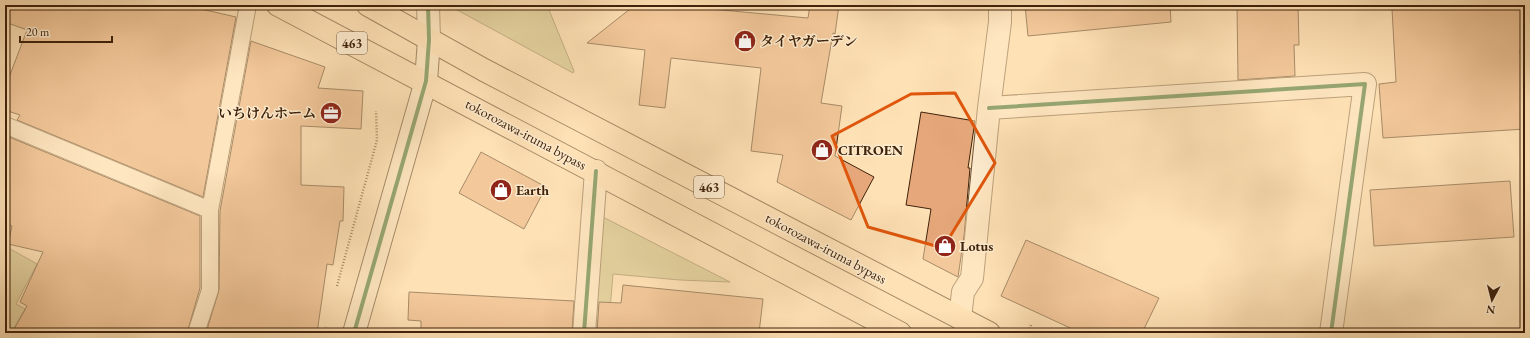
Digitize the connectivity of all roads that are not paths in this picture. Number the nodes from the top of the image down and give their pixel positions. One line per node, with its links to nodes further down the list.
1 (248, 5): 11 (lane)
2 (278, 5): 7 (highway, tokorozawa-iruma bypass / 463)
3 (368, 5): 6 (highway, tokorozawa-iruma bypass / 463)
4 (428, 5): 6 (street)
5 (1000, 5): 8 (street)
6 (429, 40): 7 (street); 12 (highway, tokorozawa-iruma bypass / 463)
7 (426, 81): 10 (highway, tokorozawa-iruma bypass / 463); 14 (street)
8 (989, 108): 12 (street); 18 (street)
9 (5, 125): 11 (lane)
10 (596, 171): 15 (street); 16 (highway, tokorozawa-iruma bypass / 463)
11 (210, 210): 13 (lane)
12 (960, 318): 17 (highway, tokorozawa-iruma bypass / 463)
13 (196, 333)
14 (354, 333)
15 (584, 333)
16 (900, 333)
17 (989, 333)
18 (1331, 333)

